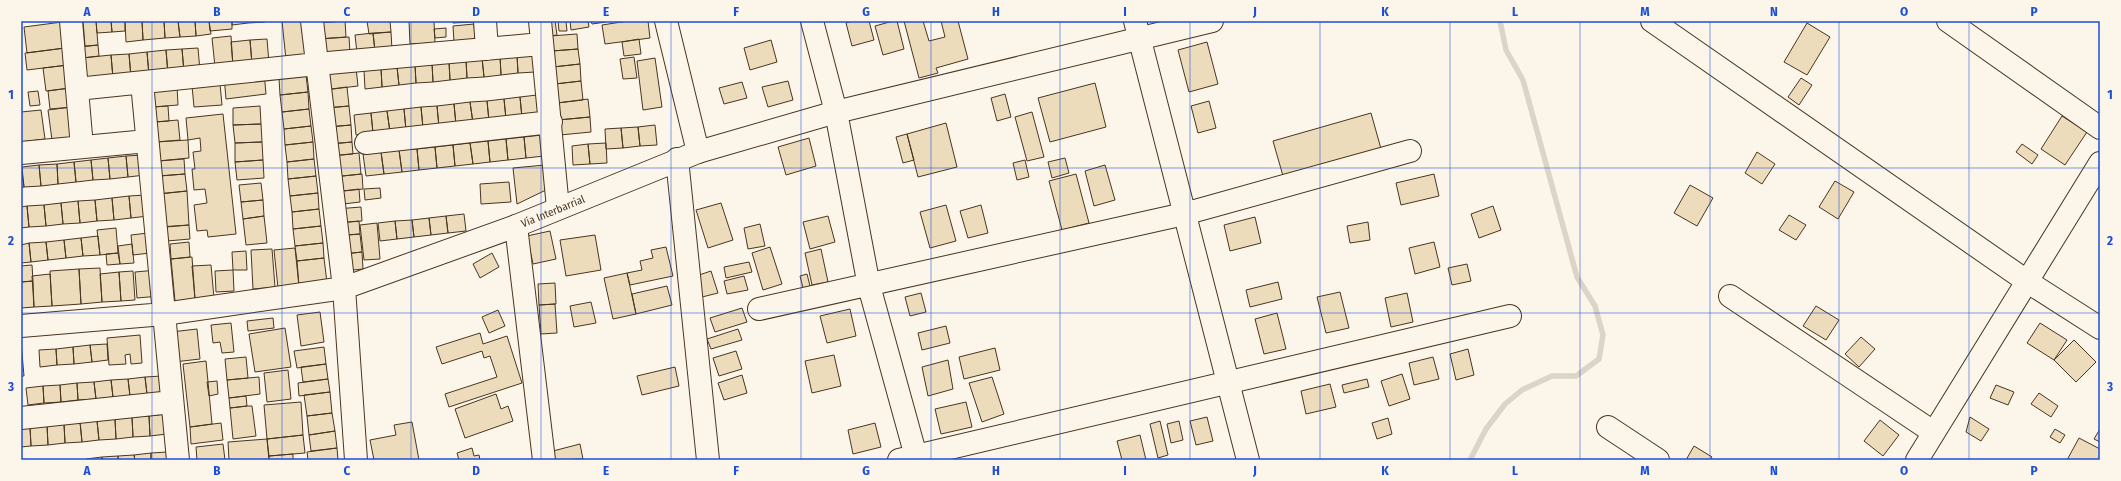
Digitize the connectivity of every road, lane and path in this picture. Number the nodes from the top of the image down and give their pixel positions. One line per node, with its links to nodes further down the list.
1 (71, 21): 15 (street)
2 (312, 21): 13 (street)
3 (485, 21): 12 (street)
4 (540, 21): 11 (street)
5 (666, 21): 23 (street)
6 (812, 21): 16 (street)
7 (1212, 21): 10 (street, Vía Interbarrial)
8 (1652, 21): 30 (street)
9 (1948, 21): 18 (street)
10 (1137, 29): 16 (street, Vía Interbarrial); 28 (street)
11 (541, 44): 12 (street); 17 (street)
12 (487, 49): 13 (street)
13 (317, 64): 14 (street); 32 (street)
14 (142, 83): 15 (street); 19 (street)
15 (77, 89): 21 (street)
16 (836, 112): 23 (street, Vía Interbarrial); 31 (street)
17 (551, 122): 20 (street); 27 (street)
18 (2100, 128)
19 (147, 141): 21 (street); 35 (street)
20 (366, 143)
21 (82, 147): 24 (street)
22 (1410, 151): 28 (street)
23 (698, 152): 25 (street, Vía Interbarrial)
24 (21, 153)
25 (677, 160): 27 (street, Vía Interbarrial); 48 (street)
26 (2100, 163): 30 (street)
27 (558, 208): 29 (street, Vía Interbarrial)
28 (1184, 214): 31 (street); 39 (street)
29 (516, 226): 32 (street, Vía Interbarrial); 47 (street)
30 (2028, 282): 38 (street); 43 (street)
31 (869, 286): 34 (street); 44 (street)
32 (344, 288): 35 (street, Vía Interbarrial); 46 (street)
33 (1730, 296): 43 (street)
34 (759, 309)
35 (164, 314): 37 (street, Vía Interbarrial); 40 (street)
36 (1510, 316): 39 (street)
37 (21, 326)
38 (2100, 328)
39 (1227, 382): 44 (street); 49 (street)
40 (172, 402): 41 (street); 45 (street)
41 (21, 418)
42 (1608, 427): 50 (street)
43 (1933, 432): 51 (street)
44 (910, 458)
45 (178, 460)
46 (356, 460)
47 (544, 460)
48 (708, 460)
49 (1248, 460)
50 (1658, 460)
51 (1917, 460)

